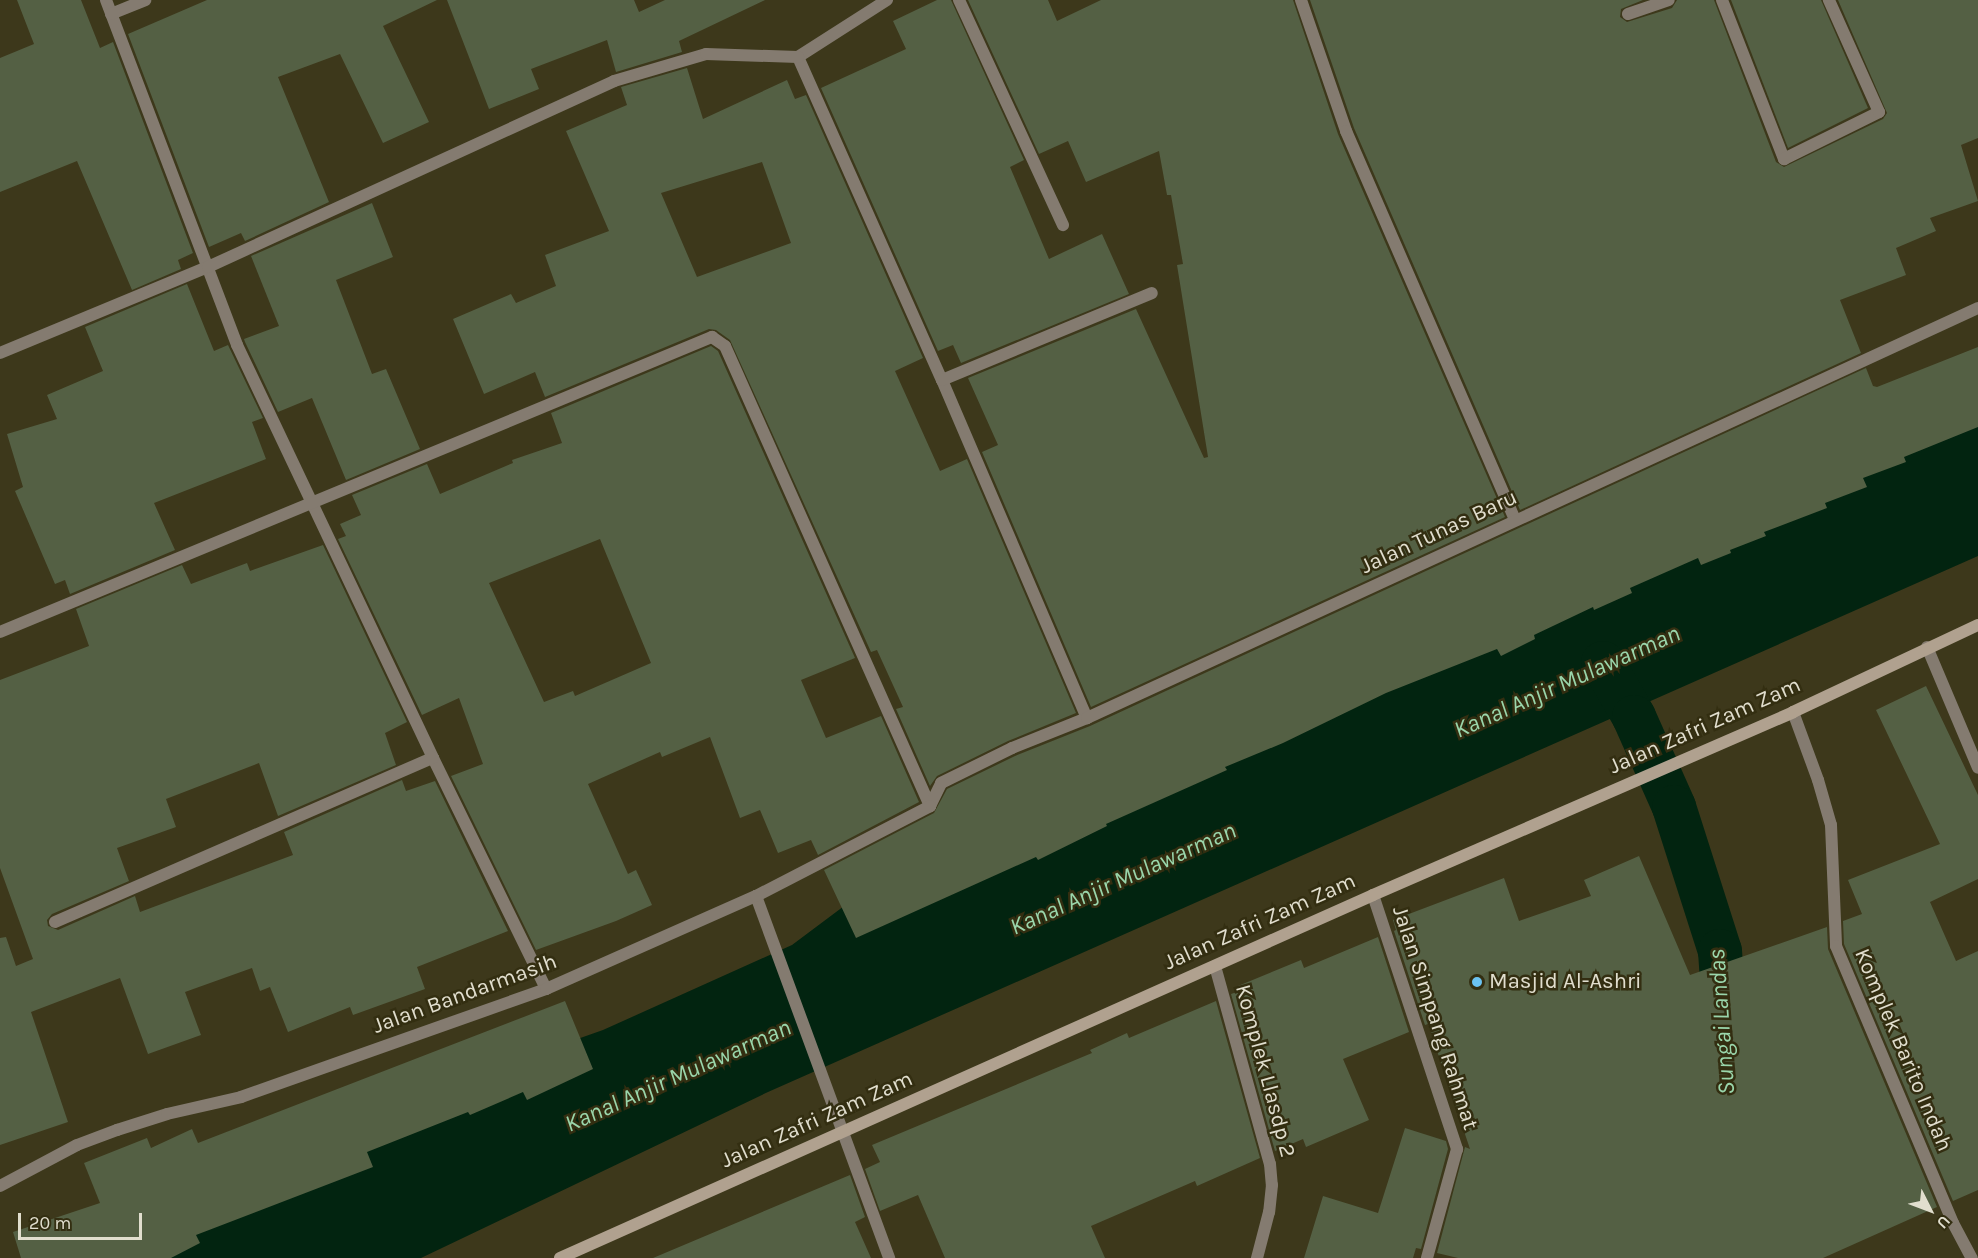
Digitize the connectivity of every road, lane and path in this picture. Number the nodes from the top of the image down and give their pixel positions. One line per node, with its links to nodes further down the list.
1 (105, 0): 9 (street)
2 (145, 0): 9 (street)
3 (887, 0): 11 (street)
4 (959, 0): 12 (street)
5 (1301, 0): 19 (street)
6 (1669, 0): 10 (street)
7 (1722, 0): 8 (street)
8 (1829, 0)
9 (111, 14): 13 (street)
10 (1628, 14)
11 (798, 57): 13 (street); 17 (street)
12 (1063, 225)
13 (208, 267): 16 (street); 18 (street)
14 (1152, 292): 17 (street)
15 (1978, 308): 19 (street, Jalan Tunas Baru)
16 (0, 353)
17 (942, 380): 24 (street)
18 (310, 503): 21 (street); 25 (street); 27 (street)
19 (1515, 520): 24 (street, Jalan Tunas Baru)
20 (1978, 625): 22 (main road, Jalan Zafri Zam Zam)
21 (0, 632)
22 (1927, 647): 23 (main road, Jalan Zafri Zam Zam); 26 (street)
23 (1792, 711): 28 (main road, Jalan Zafri Zam Zam); 39 (street, Komplek Barito Indah)
24 (1087, 718): 27 (street, Jalan Tunas Baru)
25 (433, 758): 30 (street); 32 (street)
26 (1978, 768)
27 (930, 806): 29 (street, Jalan Bandarmasih)
28 (1372, 895): 31 (main road, Jalan Zafri Zam Zam); 38 (street, Jalan Simpang Rahmat)
29 (756, 896): 32 (street, Jalan Bandarmasih); 33 (street)
30 (55, 922)
31 (1215, 966): 33 (main road, Jalan Zafri Zam Zam); 37 (street, Komplek Llasdp 2)
32 (546, 989): 34 (street, Jalan Bandarmasih)
33 (843, 1132): 35 (main road, Jalan Zafri Zam Zam); 36 (street)
34 (0, 1186)
35 (560, 1258)
36 (889, 1258)
37 (1257, 1258)
38 (1427, 1258)
39 (1972, 1258)

